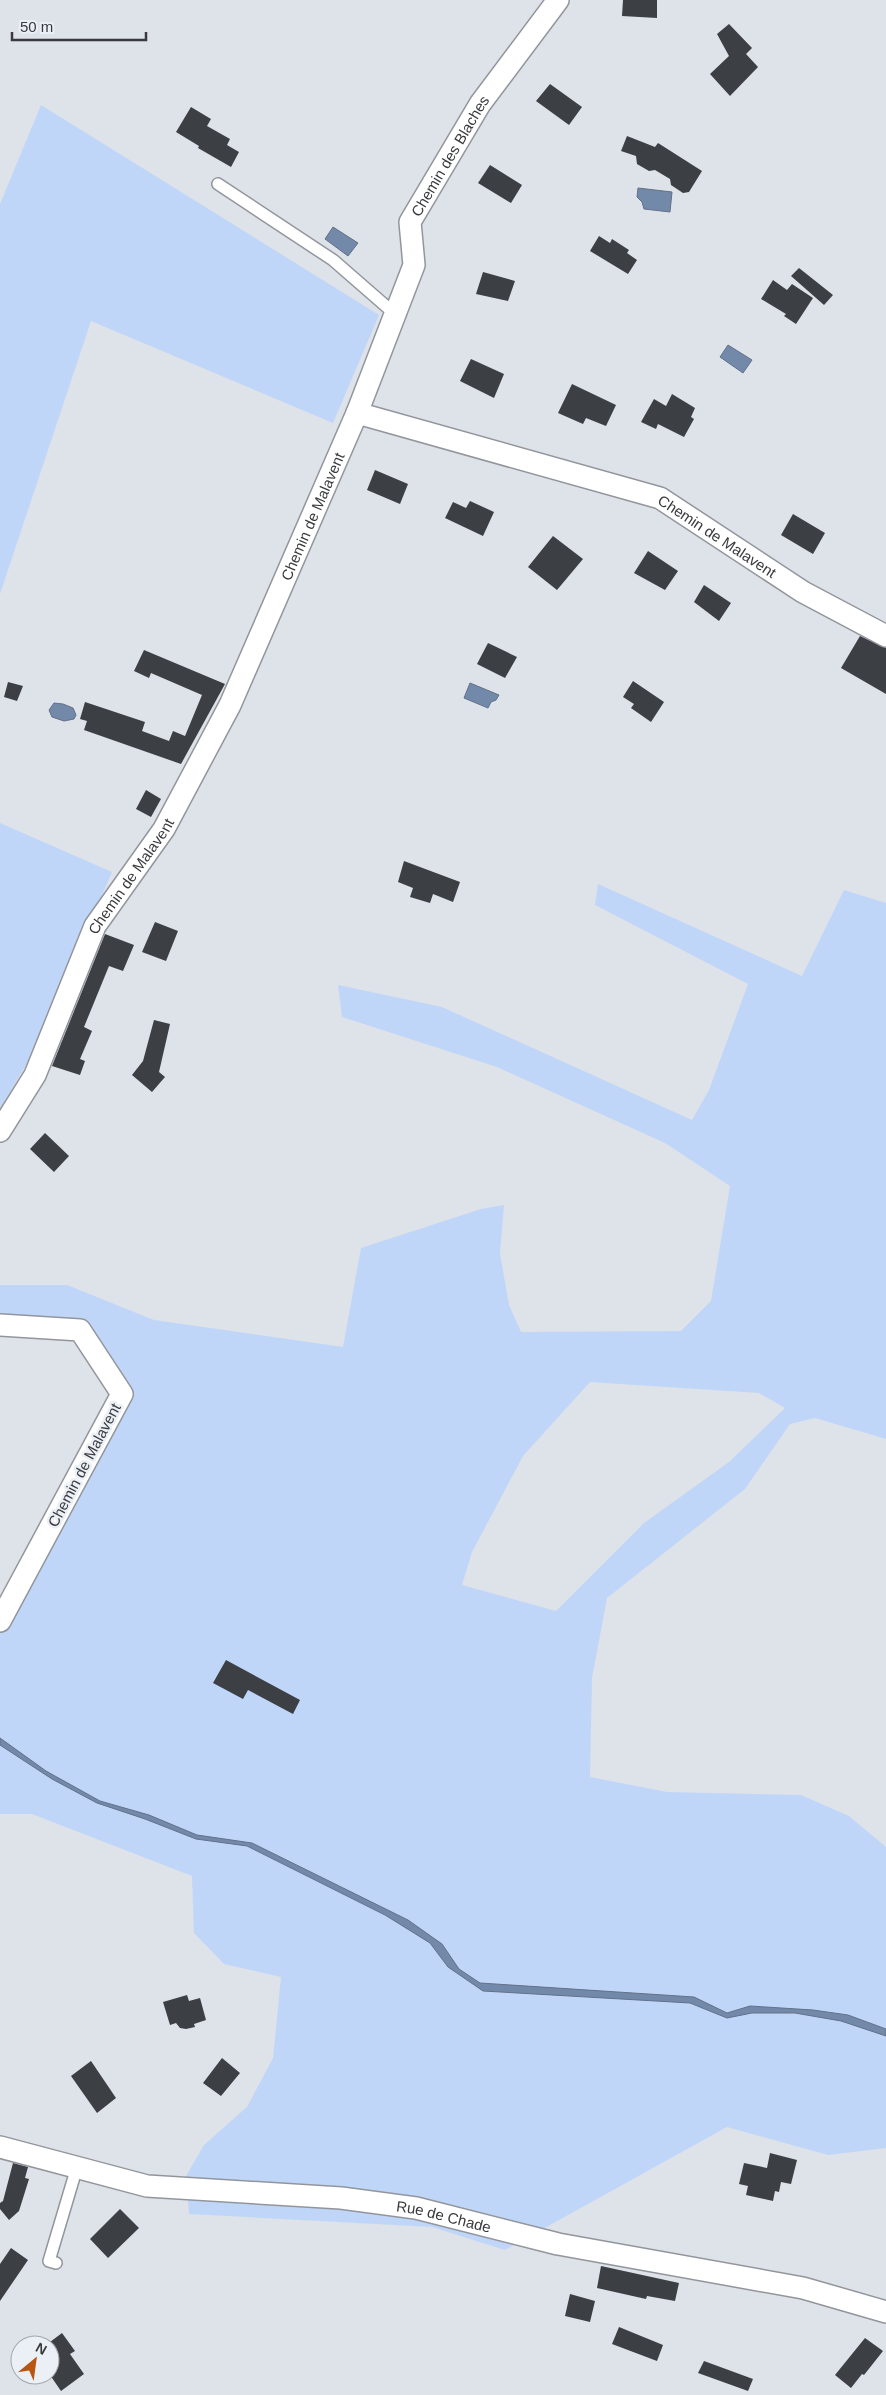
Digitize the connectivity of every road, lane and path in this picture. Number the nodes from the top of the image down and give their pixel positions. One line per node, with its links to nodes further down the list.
1 (558, 0): 3 (street, Chemin des Blaches)
2 (218, 184): 3 (lane)
3 (395, 314): 4 (street, Chemin des Blaches)
4 (357, 413): 5 (street, Chemin de Malavent); 6 (street, Chemin de Malavent)
5 (886, 636)
6 (0, 1132)
7 (0, 1325): 8 (street, Chemin de Malavent)
8 (0, 1621)
9 (0, 2146): 10 (street, Rue de Chade)
10 (77, 2167): 11 (lane); 12 (street, Rue de Chade)
11 (56, 2263)
12 (886, 2312)

